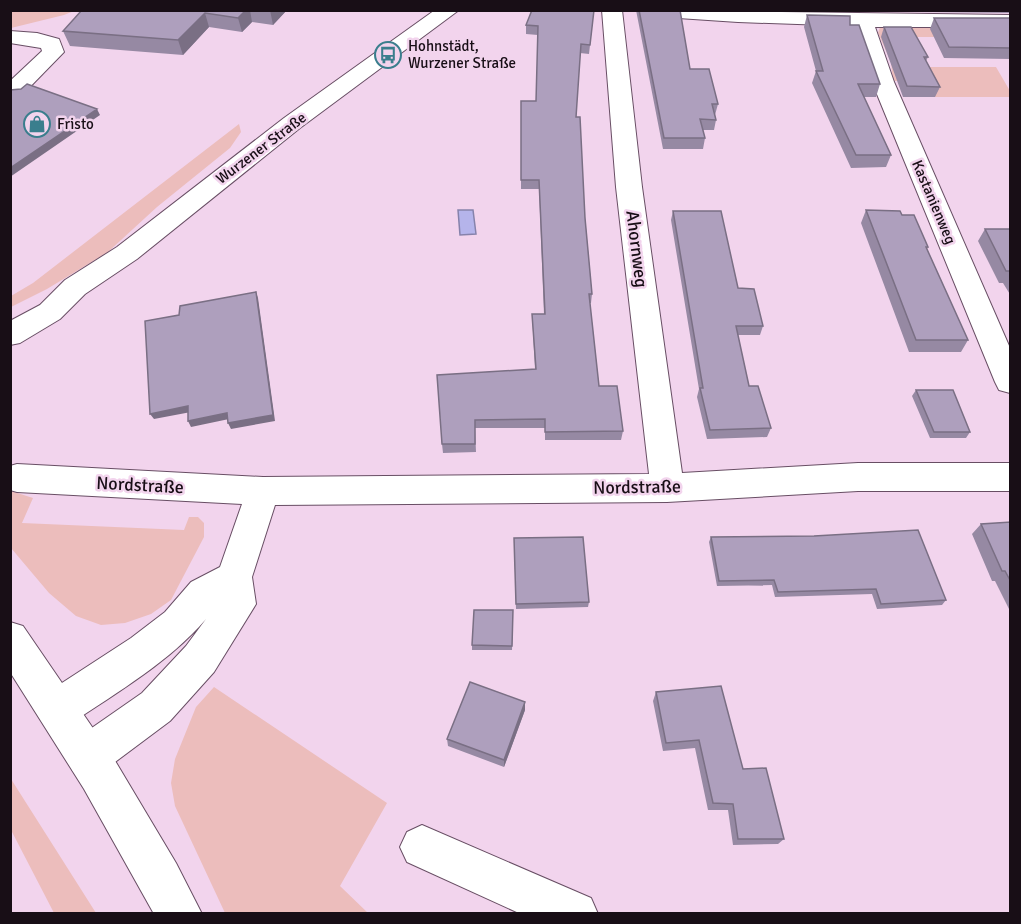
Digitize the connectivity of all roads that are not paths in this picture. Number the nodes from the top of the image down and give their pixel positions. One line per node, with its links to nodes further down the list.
1 (449, 10): 8 (street, Wurzener Straße)
2 (612, 10): 14 (street, Ahornweg)
3 (648, 10): 4 (street)
4 (876, 17): 5 (street); 11 (street, Kastanienweg)
5 (1011, 21)
6 (10, 37): 7 (street)
7 (16, 88)
8 (75, 287): 9 (street, Wurzener Straße); 10 (street, Wurzener Straße)
9 (10, 315)
10 (10, 335)
11 (1011, 382)
12 (1011, 477): 14 (street, Nordstraße)
13 (17, 478): 15 (street, Nordstraße)
14 (667, 488): 15 (street, Nordstraße)
15 (263, 491): 16 (street)
16 (234, 577): 18 (street); 19 (street)
17 (10, 639): 18 (street)
18 (59, 708): 19 (street)
19 (88, 756): 21 (street)
20 (422, 847): 22 (street)
21 (179, 914)
22 (575, 914)

